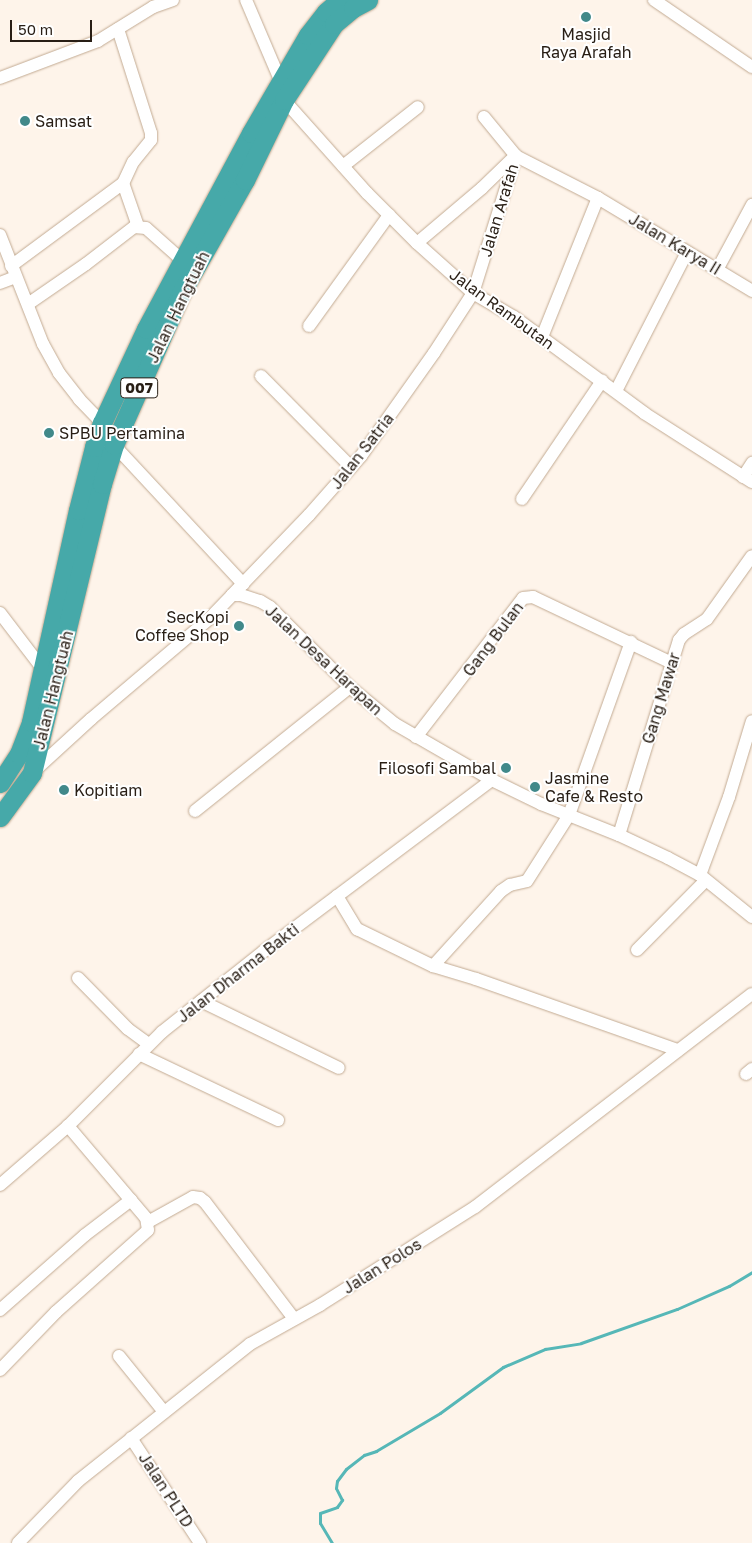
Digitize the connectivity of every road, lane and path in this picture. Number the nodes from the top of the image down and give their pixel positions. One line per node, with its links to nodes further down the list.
1 (173, 0): 6 (street)
2 (246, 0): 9 (street, Jalan Rambutan)
3 (340, 0): 9 (highway, Jalan Hangtuah / 007)
4 (368, 0): 9 (highway, Jalan Hangtuah / 007)
5 (654, 0): 7 (street)
6 (118, 30): 8 (street); 15 (street)
7 (752, 67)
8 (0, 78)
9 (282, 91): 13 (street, Jalan Rambutan); 14 (highway, Jalan Hangtuah / 007)
10 (418, 107): 13 (street)
11 (484, 117): 12 (street)
12 (516, 156): 16 (street, Jalan Karya II); 21 (street); 28 (street, Jalan Arafah)
13 (343, 166): 18 (street, Jalan Rambutan)
14 (238, 174): 23 (highway, Jalan Hangtuah / 007); 36 (highway, Jalan Hangtuah / 007)
15 (123, 183): 19 (street); 25 (street)
16 (598, 198): 22 (street, Jalan Karya II); 31 (street)
17 (752, 205): 24 (street)
18 (389, 215): 21 (street, Jalan Rambutan); 30 (street)
19 (138, 226): 23 (street); 29 (street)
20 (0, 235): 25 (street)
21 (417, 243): 28 (street, Jalan Rambutan)
22 (687, 252): 24 (street, Jalan Karya II); 34 (street)
23 (183, 261): 35 (highway, Jalan Hangtuah / 007)
24 (717, 270): 27 (street, Jalan Karya II)
25 (13, 272): 26 (street); 29 (street)
26 (0, 283)
27 (752, 291)
28 (474, 293): 31 (street, Jalan Rambutan); 38 (street, Jalan Satria)
29 (28, 304): 35 (street)
30 (309, 326)
31 (542, 337): 33 (street, Jalan Rambutan)
32 (261, 376): 38 (street)
33 (602, 381): 34 (street, Jalan Rambutan); 40 (street)
34 (616, 391): 39 (street, Jalan Rambutan)
35 (102, 423): 47 (highway, Jalan Hangtuah / 007)
36 (114, 446): 42 (street); 51 (highway, Jalan Hangtuah / 007)
37 (752, 462): 39 (street)
38 (351, 467): 42 (street, Jalan Satria)
39 (748, 480)
40 (522, 499)
41 (752, 556): 46 (street, Gang Mawar)
42 (243, 584): 43 (street, Jalan Satria)
43 (232, 595): 48 (street, Jalan Desa Harapan); 51 (street)
44 (0, 613): 47 (street)
45 (631, 642): 46 (street, Gang Bulan); 50 (street, Gang Bulan); 55 (street)
46 (672, 663): 57 (street, Gang Mawar)
47 (42, 668): 53 (highway, Jalan Hangtuah / 007)
48 (350, 687): 50 (street, Jalan Desa Harapan); 54 (street)
49 (752, 722): 58 (street)
50 (416, 737): 52 (street, Jalan Desa Harapan)
51 (32, 773): 56 (highway, Jalan Hangtuah / 007)
52 (492, 780): 55 (street, Jalan Desa Harapan); 59 (street, Jalan Dharma Bakti)
53 (0, 783)
54 (195, 811)
55 (569, 815): 57 (street, Jalan Desa Harapan); 62 (street)
56 (0, 817)
57 (620, 835): 58 (street, Jalan Desa Harapan)
58 (703, 878): 60 (street, Jalan Desa Harapan); 61 (street)
59 (336, 896): 62 (street); 65 (street, Jalan Dharma Bakti)
60 (752, 917)
61 (637, 950)
62 (433, 966): 67 (street)
63 (78, 978): 66 (street)
64 (752, 994): 67 (street, Jalan Polos)
65 (201, 1001): 66 (street, Jalan Dharma Bakti); 69 (street)
66 (149, 1044): 68 (street, Jalan Dharma Bakti)
67 (678, 1050): 76 (street, Jalan Polos)
68 (139, 1054): 70 (street); 71 (street, Jalan Dharma Bakti)
69 (339, 1068)
70 (278, 1120)
71 (68, 1126): 72 (street, Jalan Dharma Bakti); 73 (street)
72 (1, 1180)
73 (131, 1200): 74 (street); 75 (street)
74 (148, 1222): 76 (street); 78 (street)
75 (0, 1310)
76 (294, 1319): 79 (street, Jalan Polos)
77 (119, 1356): 79 (street)
78 (0, 1370)
79 (164, 1412): 80 (street, Jalan Polos)
80 (131, 1438): 81 (street, Jalan Polos); 82 (street, Jalan PLTD)
81 (26, 1540)
82 (200, 1543)

